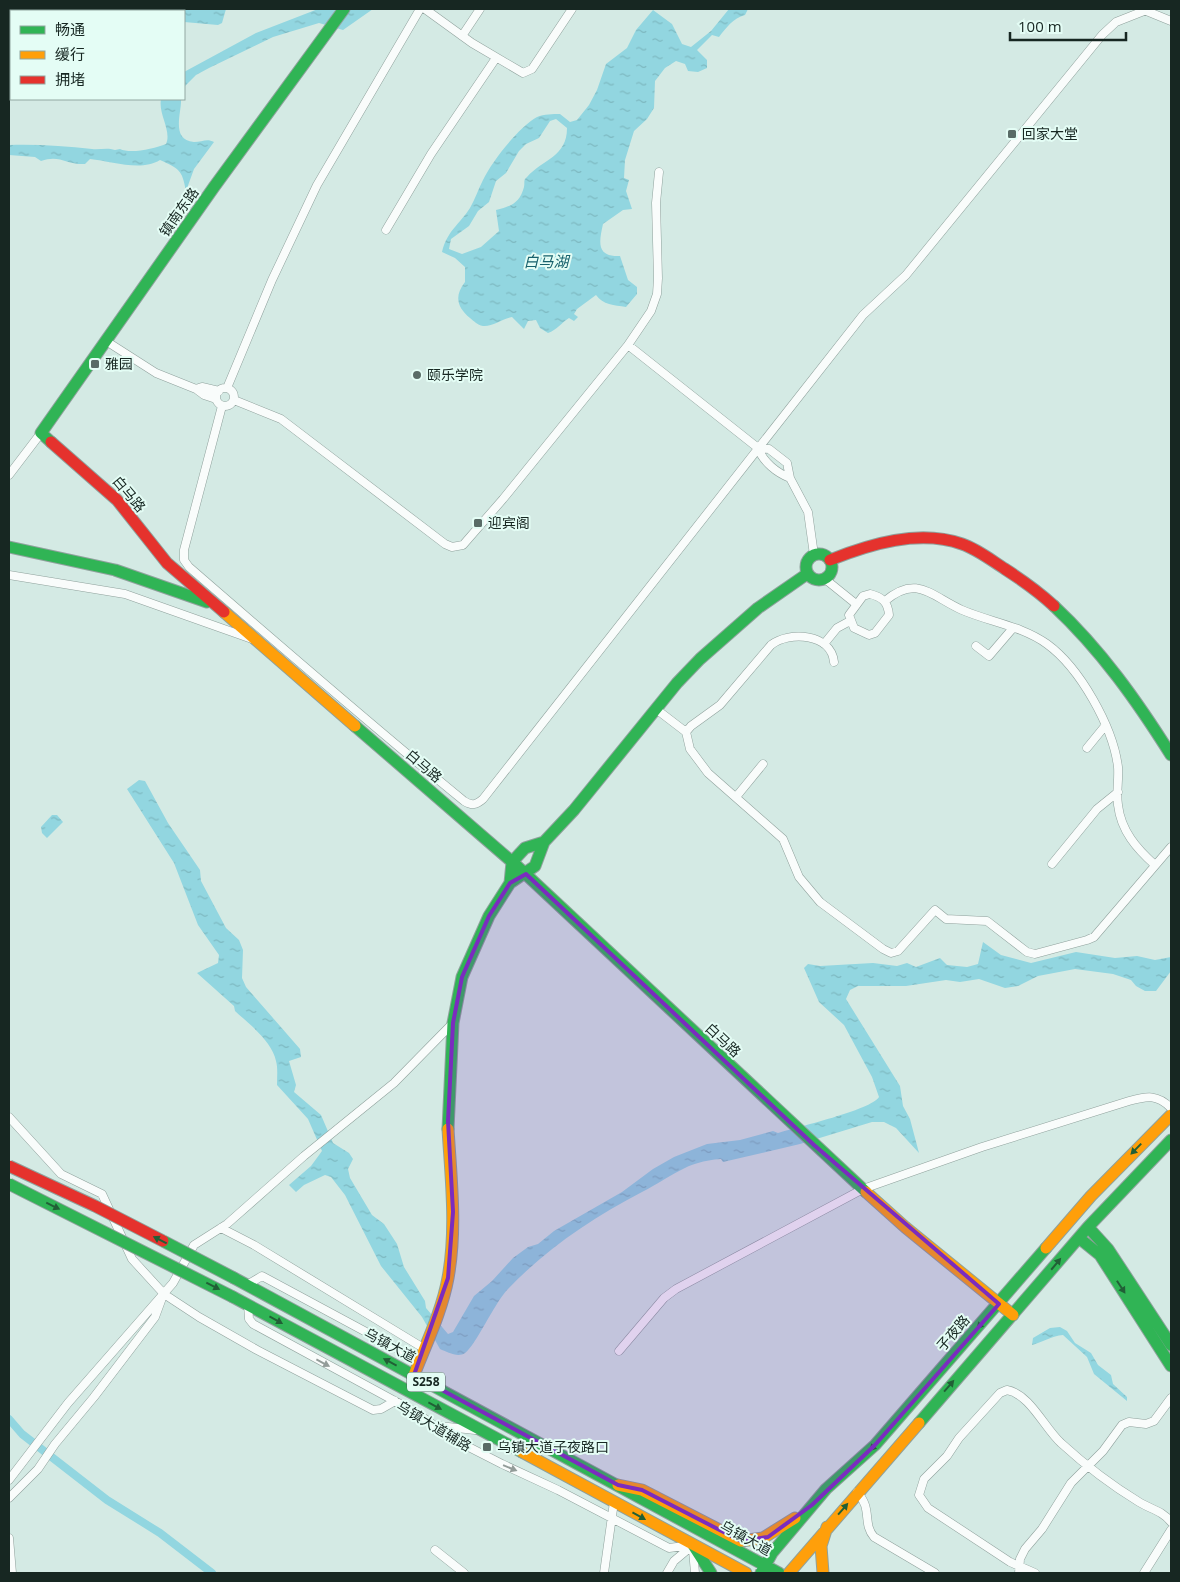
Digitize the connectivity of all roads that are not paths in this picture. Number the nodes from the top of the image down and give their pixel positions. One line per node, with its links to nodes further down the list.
1 (344, 9): 12 (street, 镇南东路)
2 (420, 9): 15 (street)
3 (425, 9): 8 (street)
4 (480, 9): 8 (street)
5 (572, 9): 9 (street)
6 (1146, 10): 7 (street); 21 (street)
7 (1171, 21)
8 (462, 36): 9 (street)
9 (496, 58): 11 (street)
10 (659, 172): 13 (street)
11 (386, 230)
12 (106, 341): 14 (street); 20 (street, 镇南东路)
13 (628, 345): 18 (street); 21 (street)
14 (196, 388): 16 (street); 17 (street)
15 (227, 388): 16 (street); 18 (street)
16 (219, 391): 17 (street)
17 (216, 399): 19 (street)
18 (234, 400): 19 (street)
19 (222, 406): 21 (street)
20 (41, 434): 24 (street); 34 (street, 白马路)
21 (758, 448): 22 (street); 23 (street)
22 (779, 457): 23 (street); 25 (street)
23 (772, 466): 25 (street)
24 (9, 475)
25 (790, 478): 27 (street)
26 (9, 548): 34 (street)
27 (814, 555): 28 (street); 29 (street)
28 (830, 560): 31 (street); 45 (street)
29 (807, 574): 31 (street); 41 (street)
30 (9, 575): 37 (street)
31 (825, 579): 33 (street)
32 (884, 601): 33 (street); 35 (street); 36 (street)
33 (856, 604): 35 (street)
34 (216, 606): 37 (street, 白马路)
35 (850, 621): 38 (street)
36 (1013, 628): 39 (street); 42 (street)
37 (255, 640): 51 (street, 白马路)
38 (824, 644): 40 (street); 43 (street)
39 (976, 646)
40 (834, 662)
41 (656, 709): 43 (street); 49 (street)
42 (1105, 726): 44 (street); 47 (street)
43 (686, 732): 48 (street)
44 (1087, 748)
45 (1171, 755)
46 (763, 764): 48 (street)
47 (1118, 792): 52 (street); 53 (street)
48 (736, 797): 53 (street)
49 (544, 842): 51 (street); 54 (street)
50 (1171, 847): 53 (street)
51 (512, 862): 54 (street, 白马路); 55 (street)
52 (1052, 864)
53 (1155, 865)
54 (526, 874): 55 (street); 63 (street, 白马路)
55 (510, 883): 56 (street)
56 (453, 1022): 65 (street); 73 (street)
57 (1171, 1108): 63 (street)
58 (1171, 1115): 70 (street, 子夜路, one-way to 70)
59 (9, 1117): 68 (street)
60 (1171, 1140): 64 (street)
61 (9, 1166): 67 (street, 乌镇大道 / S258, one-way to 61, bridge)
62 (9, 1184): 69 (street, S258, one-way to 69, bridge)
63 (863, 1189): 70 (street, 白马路); 74 (street)
64 (1088, 1227): 66 (street); 72 (street)
65 (221, 1228): 68 (street); 73 (street)
66 (1078, 1238): 71 (street, one-way to 66); 76 (street, one-way to 76)
67 (247, 1285): 75 (street); 77 (street, 乌镇大道 / S258, one-way to 67)
68 (164, 1294): 79 (street); 84 (street); 88 (street)
69 (248, 1304): 79 (street, 乌镇大道辅路, one-way to 79); 81 (street, S258, one-way to 81)
70 (999, 1304): 71 (street, 白马路); 90 (street, 子夜路, one-way to 90)
71 (1013, 1316): 87 (street, one-way to 71)
72 (1171, 1345)
73 (425, 1347): 75 (street)
74 (619, 1351)
75 (420, 1361): 77 (street)
76 (1171, 1366)
77 (414, 1375): 83 (street, 乌镇大道 / S258)
78 (1171, 1398): 82 (street)
79 (395, 1401): 80 (street, 乌镇大道辅路)
80 (437, 1426): 81 (street); 91 (street, 乌镇大道辅路, one-way to 91)
81 (483, 1431): 85 (street, S258)
82 (1089, 1466): 92 (street); 98 (street); 98 (street)
83 (586, 1468): 85 (street); 86 (street, 乌镇大道 / S258)
84 (9, 1480)
85 (578, 1482): 89 (street, S258)
86 (618, 1485): 90 (street); 99 (street, 乌镇大道 / S258)
87 (858, 1492): 93 (street, one-way to 87); 110 (street)
88 (9, 1498)
89 (614, 1502): 91 (street); 96 (street, S258, one-way to 96)
90 (812, 1505): 99 (street, 子夜路)
91 (612, 1518): 96 (street, 乌镇大道辅路); 102 (street)
92 (1171, 1522)
93 (828, 1527): 108 (street); 109 (street)
94 (1171, 1530): 112 (street)
95 (9, 1538): 100 (street)
96 (693, 1545): 103 (street); 104 (street); 105 (street); 106 (street, S258)
97 (436, 1550): 101 (street)
98 (1019, 1569): 111 (street)
99 (763, 1570): 107 (street, 乌镇大道 / S258)
100 (12, 1573)
101 (464, 1573)
102 (604, 1573)
103 (667, 1573)
104 (695, 1573)
105 (711, 1573)
106 (746, 1573)
107 (779, 1573)
108 (789, 1573)
109 (824, 1573)
110 (935, 1573)
111 (1035, 1573)
112 (1144, 1573)

